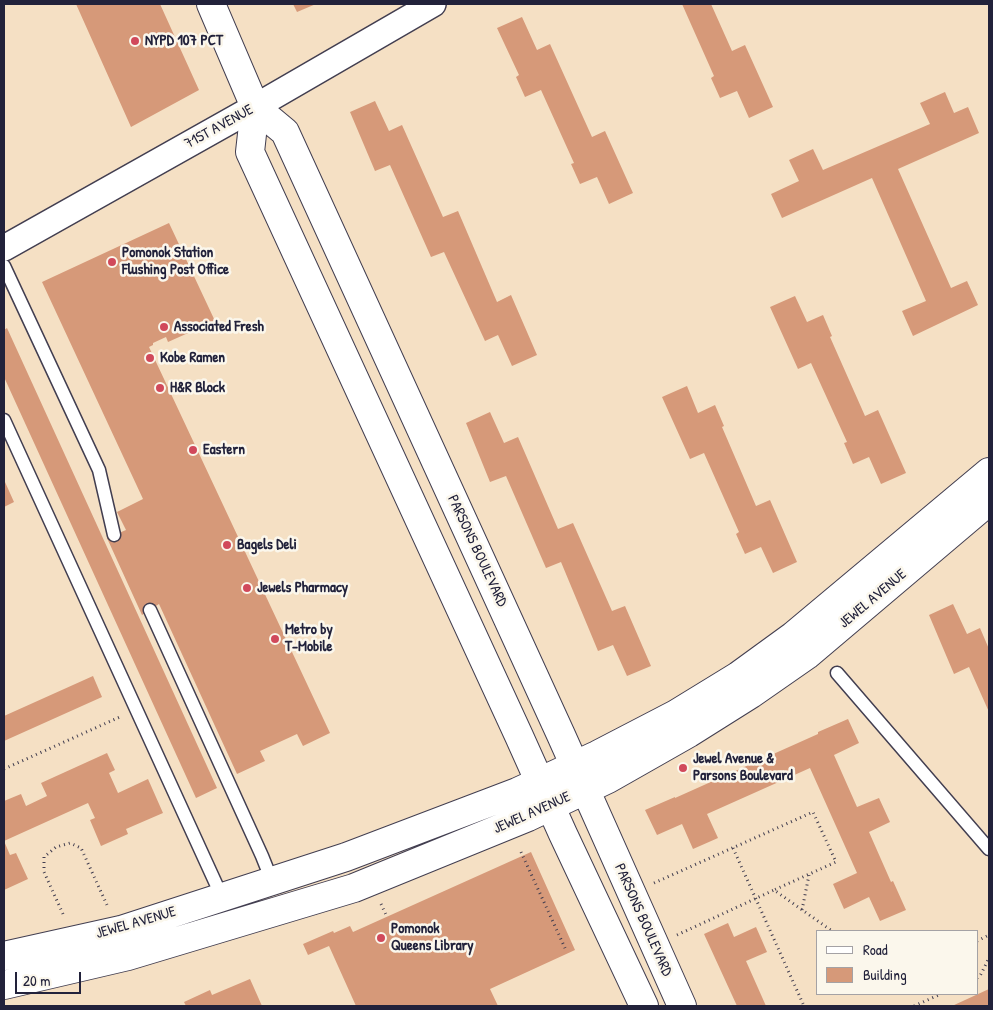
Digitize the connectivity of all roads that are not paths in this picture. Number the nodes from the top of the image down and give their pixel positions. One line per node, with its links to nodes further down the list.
1 (211, 4): 3 (street, PARSONS BOULEVARD)
2 (433, 4): 3 (street, 71ST AVENUE)
3 (255, 107): 4 (street, 71ST AVENUE); 12 (street, PARSONS BOULEVARD); 13 (street, PARSONS BOULEVARD)
4 (4, 248)
5 (4, 266): 9 (lane)
6 (4, 420): 17 (lane)
7 (989, 472): 12 (street, JEWEL AVENUE)
8 (989, 501): 12 (street, JEWEL AVENUE)
9 (114, 535)
10 (150, 610): 16 (lane)
11 (836, 673): 15 (lane)
12 (580, 777): 13 (street, JEWEL AVENUE); 14 (street, JEWEL AVENUE); 21 (street, PARSONS BOULEVARD)
13 (539, 781): 14 (street, PARSONS BOULEVARD); 16 (street, JEWEL AVENUE)
14 (550, 806): 19 (street, JEWEL AVENUE); 20 (street, PARSONS BOULEVARD)
15 (989, 849)
16 (272, 881): 17 (street, JEWEL AVENUE)
17 (222, 897): 18 (street, JEWEL AVENUE)
18 (4, 956)
19 (4, 985)
20 (644, 1006)
21 (682, 1006)

